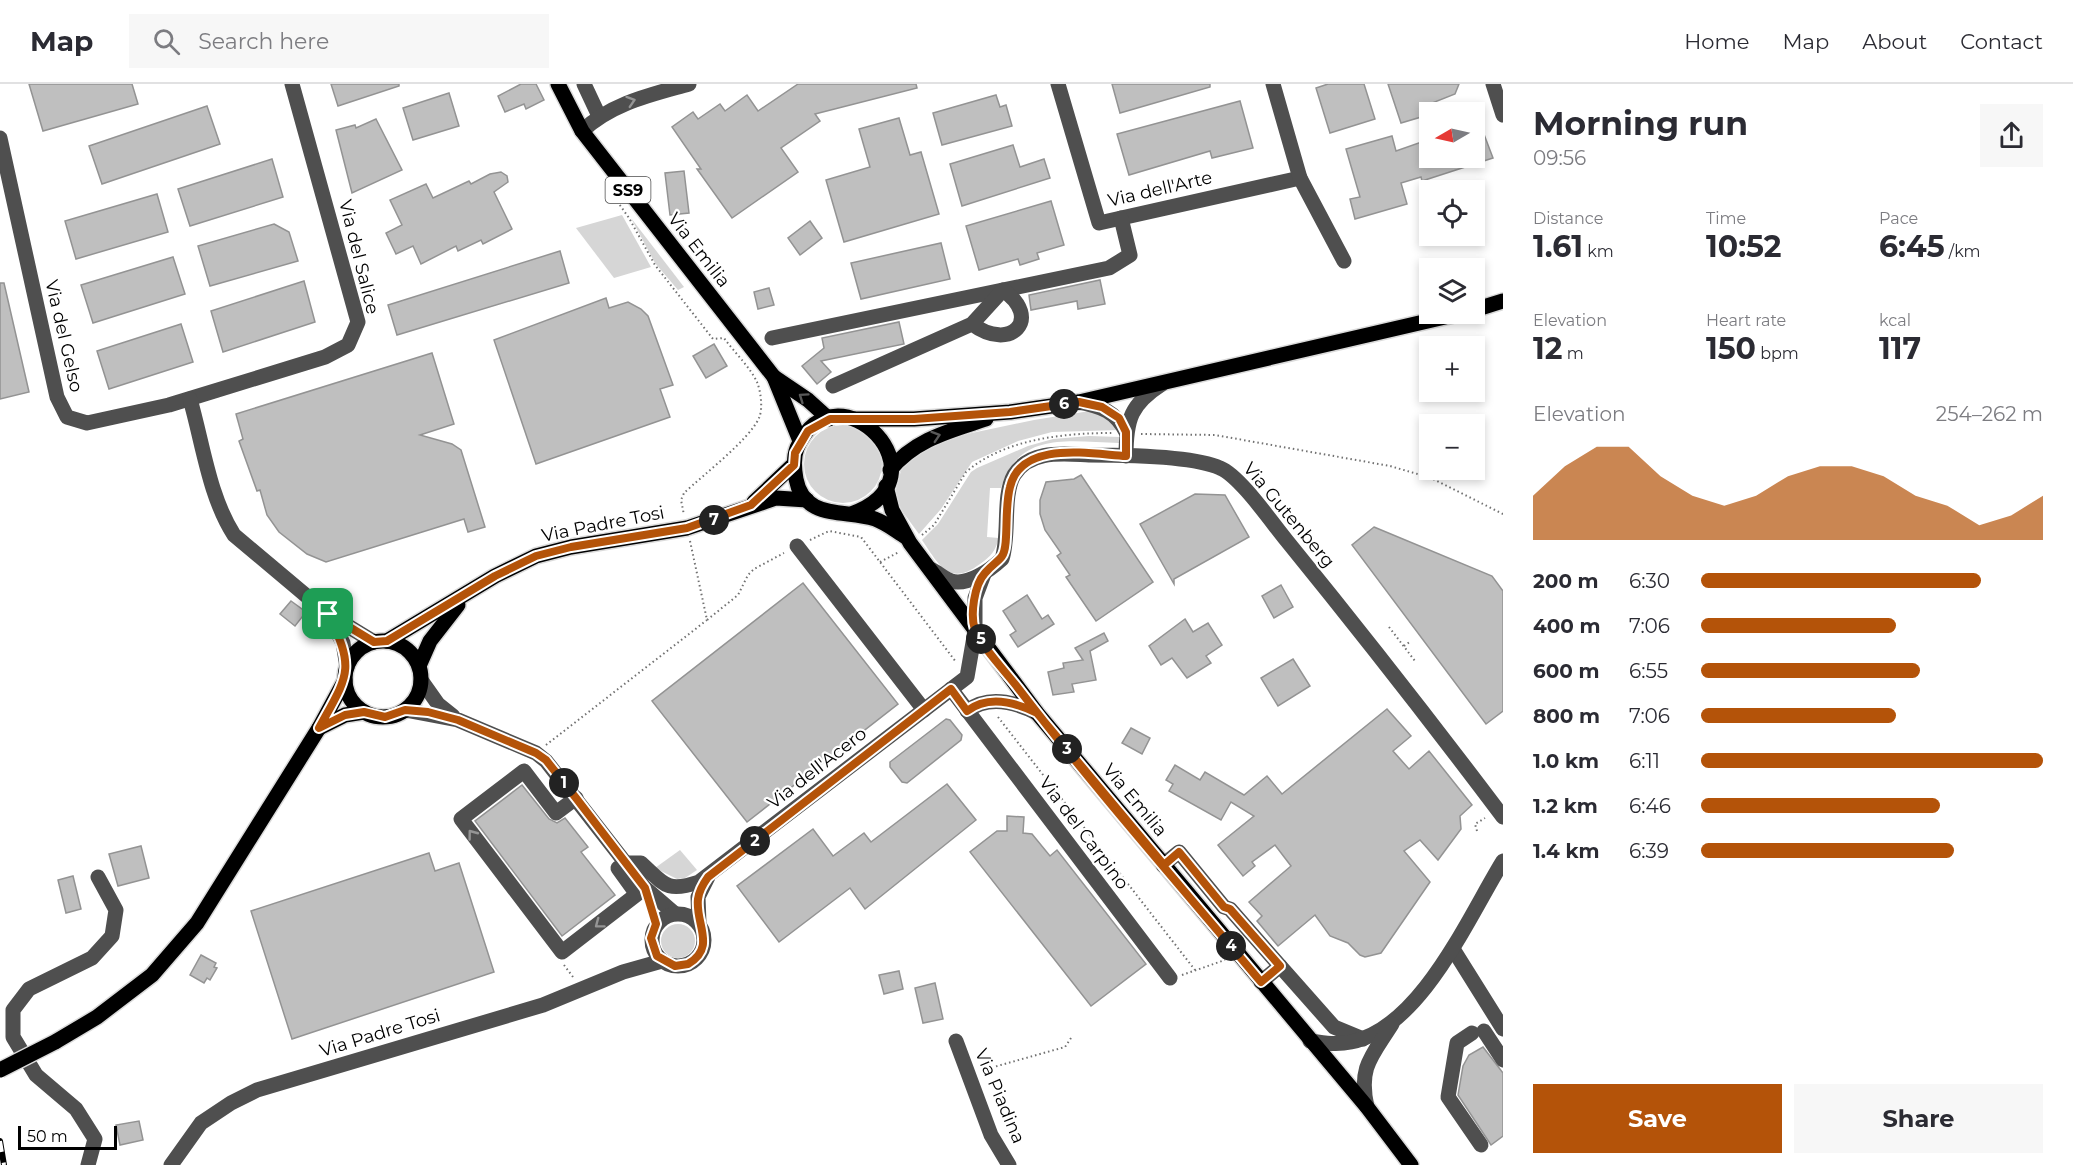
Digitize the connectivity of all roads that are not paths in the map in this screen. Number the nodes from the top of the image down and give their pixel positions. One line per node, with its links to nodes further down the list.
1 (292, 84): 26 (street, Via del Salice)
2 (558, 84): 10 (main road, Via Emilia / SS9)
3 (584, 84): 9 (street)
4 (685, 84): 9 (street, one-way to 4)
5 (1058, 84): 13 (street, Via dell'Arte)
6 (1273, 84): 12 (street)
7 (1493, 84): 8 (street)
8 (1503, 115)
9 (599, 116): 10 (street)
10 (582, 131): 23 (main road, Via Emilia / SS9)
11 (0, 138): 26 (street, Via del Gelso)
12 (1300, 178): 13 (street, Via dell'Arte); 14 (street)
13 (1122, 218): 15 (street)
14 (1344, 261)
15 (1003, 290): 21 (street); 21 (street); 22 (street)
16 (1503, 301): 18 (main road)
17 (1503, 306): 19 (main road)
18 (1485, 307)
19 (1485, 308)
20 (1419, 323): 24 (main road)
21 (972, 324): 25 (street)
22 (772, 338)
23 (774, 377): 29 (main road, Via Emilia / SS9, one-way to 23); 32 (main road, Via Emilia / SS9)
24 (1162, 384): 27 (main road); 31 (street)
25 (833, 386)
26 (190, 399): 45 (street)
27 (1079, 402): 28 (main road); 31 (street)
28 (1010, 412): 30 (main road); 35 (main road, one-way to 28)
29 (830, 419): 30 (main road); 32 (main road)
30 (855, 419): 35 (main road)
31 (1127, 433): 33 (street)
32 (800, 441): 34 (main road)
33 (1126, 456): 43 (street, Via Gutenberg); 59 (street, Via Gutenberg)
34 (794, 465): 37 (main road); 38 (main road, Via Padre Tosi)
35 (890, 470): 36 (main road)
36 (886, 486): 39 (main road); 40 (main road, Via Emilia)
37 (807, 500): 38 (main road, Via Padre Tosi); 39 (main road, Via Emilia)
38 (751, 505): 44 (main road, Via Padre Tosi)
39 (850, 514): 40 (main road, Via Emilia)
40 (909, 542): 42 (main road, Via Emilia)
41 (797, 546): 52 (street)
42 (930, 569): 43 (street); 46 (main road, Via Emilia)
43 (984, 574): 46 (street, Via Gutenberg)
44 (468, 594): 47 (main road, Via Padre Tosi); 48 (main road, Via Padre Tosi)
45 (328, 614): 47 (street); 49 (street)
46 (975, 631): 50 (street, Via dell'Acero); 55 (main road, Via Emilia)
47 (381, 642): 48 (main road); 49 (main road, Via Padre Tosi)
48 (420, 673): 51 (main road, Via Padre Tosi); 56 (street)
49 (346, 674): 54 (main road); 57 (main road, Via Padre Tosi)
50 (951, 689): 52 (street, Via dell'Acero); 53 (street)
51 (405, 710): 54 (main road); 56 (street)
52 (924, 710): 64 (street, Via dell'Acero)
53 (967, 711): 55 (street); 75 (street, Via del Carpino)
54 (364, 712): 57 (main road)
55 (1037, 713): 61 (main road, Via Emilia)
56 (458, 720): 58 (street)
57 (319, 728): 83 (main road, Via Padre Tosi, bridge)
58 (576, 798): 62 (street); 65 (street, one-way to 58)
59 (1503, 817)
60 (1503, 861): 70 (street)
61 (1164, 865): 69 (street); 71 (main road, Via Emilia)
62 (623, 866): 64 (street, Via dell'Acero); 65 (street)
63 (98, 877): 86 (street)
64 (703, 880): 66 (street, Via dell'Acero); 67 (street)
65 (641, 891): 66 (street); 68 (street)
66 (676, 913): 67 (street); 68 (street, Via Padre Tosi)
67 (699, 923): 72 (street, Via Padre Tosi)
68 (654, 931): 72 (street); 74 (street, Via Padre Tosi)
69 (1253, 936): 71 (street); 73 (street)
70 (1454, 950): 77 (street); 78 (street)
71 (1231, 956): 76 (main road, Via Emilia)
72 (662, 961): 74 (street, Via Padre Tosi)
73 (1280, 966): 76 (street); 79 (street)
74 (623, 972): 87 (street, Via Padre Tosi)
75 (1170, 978)
76 (1261, 982): 81 (main road, Via Emilia)
77 (1395, 1018): 79 (street); 84 (street)
78 (1503, 1029)
79 (1363, 1039): 81 (street)
80 (956, 1041): 88 (street, Via Piadina)
81 (1310, 1041): 84 (main road, Via Emilia)
82 (1503, 1060): 85 (street)
83 (0, 1070)
84 (1367, 1107): 89 (main road, Via Emilia)
85 (1481, 1145)
86 (88, 1165)
87 (171, 1165)
88 (1009, 1165)
89 (1410, 1165)

